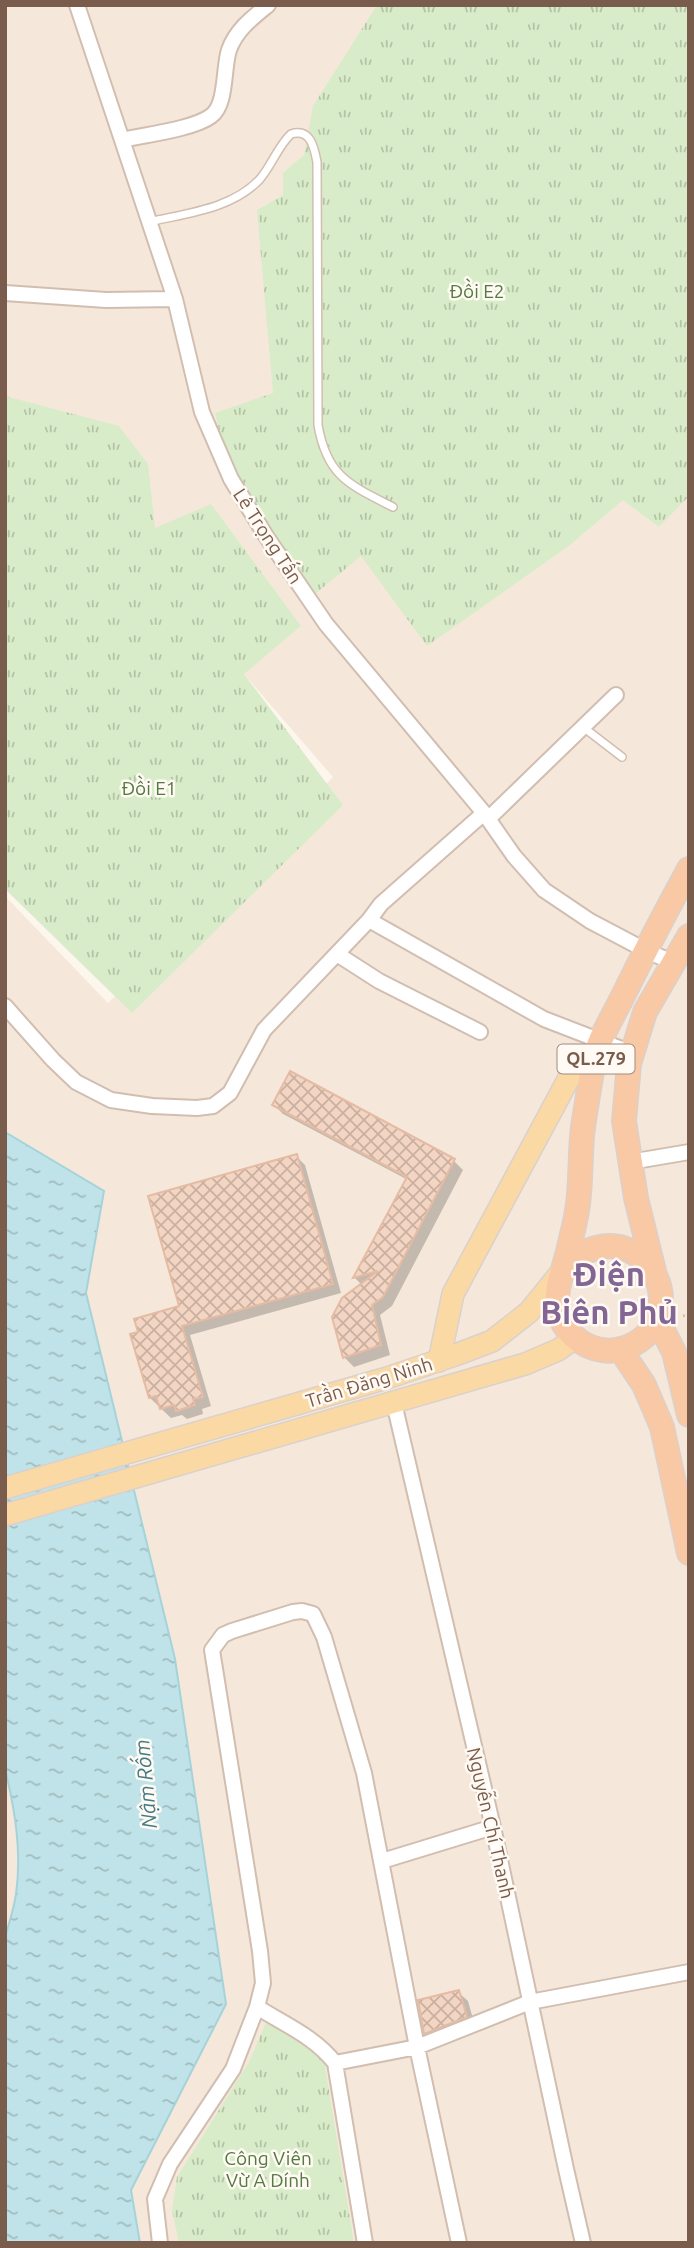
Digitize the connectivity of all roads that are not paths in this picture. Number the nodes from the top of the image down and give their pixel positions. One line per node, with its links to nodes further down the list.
1 (77, 5): 3 (street, Lê Trọng Tấn)
2 (268, 5): 3 (street)
3 (122, 140): 4 (street, Lê Trọng Tấn)
4 (149, 222): 6 (street, Lê Trọng Tấn); 7 (lane)
5 (5, 293): 6 (street)
6 (175, 299): 11 (street, Lê Trọng Tấn)
7 (393, 507)
8 (616, 695): 9 (street)
9 (583, 727): 10 (lane); 11 (street)
10 (622, 757)
11 (486, 816): 13 (street); 15 (street, Lê Trọng Tấn)
12 (689, 869): 15 (highway, QL.279)
13 (369, 920): 16 (street); 20 (street)
14 (689, 936): 17 (highway, QL.279)
15 (645, 950): 17 (street, Lê Trọng Tấn); 20 (highway, QL.279)
16 (337, 954): 18 (street); 19 (street)
17 (674, 963): 21 (highway, QL.279)
18 (5, 1006)
19 (480, 1032)
20 (598, 1049): 21 (street); 24 (highway, QL.279); 29 (main road)
21 (632, 1053): 23 (highway, QL.279)
22 (689, 1152): 23 (street)
23 (630, 1162): 25 (highway, QL.279)
24 (565, 1268): 25 (highway); 27 (highway, QL.279); 29 (main road, Trần Đăng Ninh)
25 (654, 1271): 26 (highway, QL.279)
26 (657, 1319): 28 (highway); 32 (highway)
27 (575, 1338): 28 (highway); 31 (main road, Trần Đăng Ninh)
28 (620, 1349): 35 (highway)
29 (439, 1361): 30 (main road, Trần Đăng Ninh)
30 (387, 1378): 31 (main road); 33 (main road, Trần Đăng Ninh)
31 (394, 1404): 34 (main road, Trần Đăng Ninh); 36 (street, Nguyễn Chí Thanh)
32 (689, 1415)
33 (5, 1488)
34 (5, 1515)
35 (689, 1553)
36 (493, 1827): 37 (street); 39 (street, Nguyễn Chí Thanh)
37 (382, 1861): 40 (street); 41 (street)
38 (689, 1972): 39 (street)
39 (530, 2002): 41 (street); 46 (street, Nguyễn Chí Thanh)
40 (257, 2007): 42 (street); 43 (street)
41 (417, 2047): 42 (street); 45 (street)
42 (335, 2063): 44 (street)
43 (160, 2243)
44 (365, 2243)
45 (459, 2243)
46 (583, 2243)

